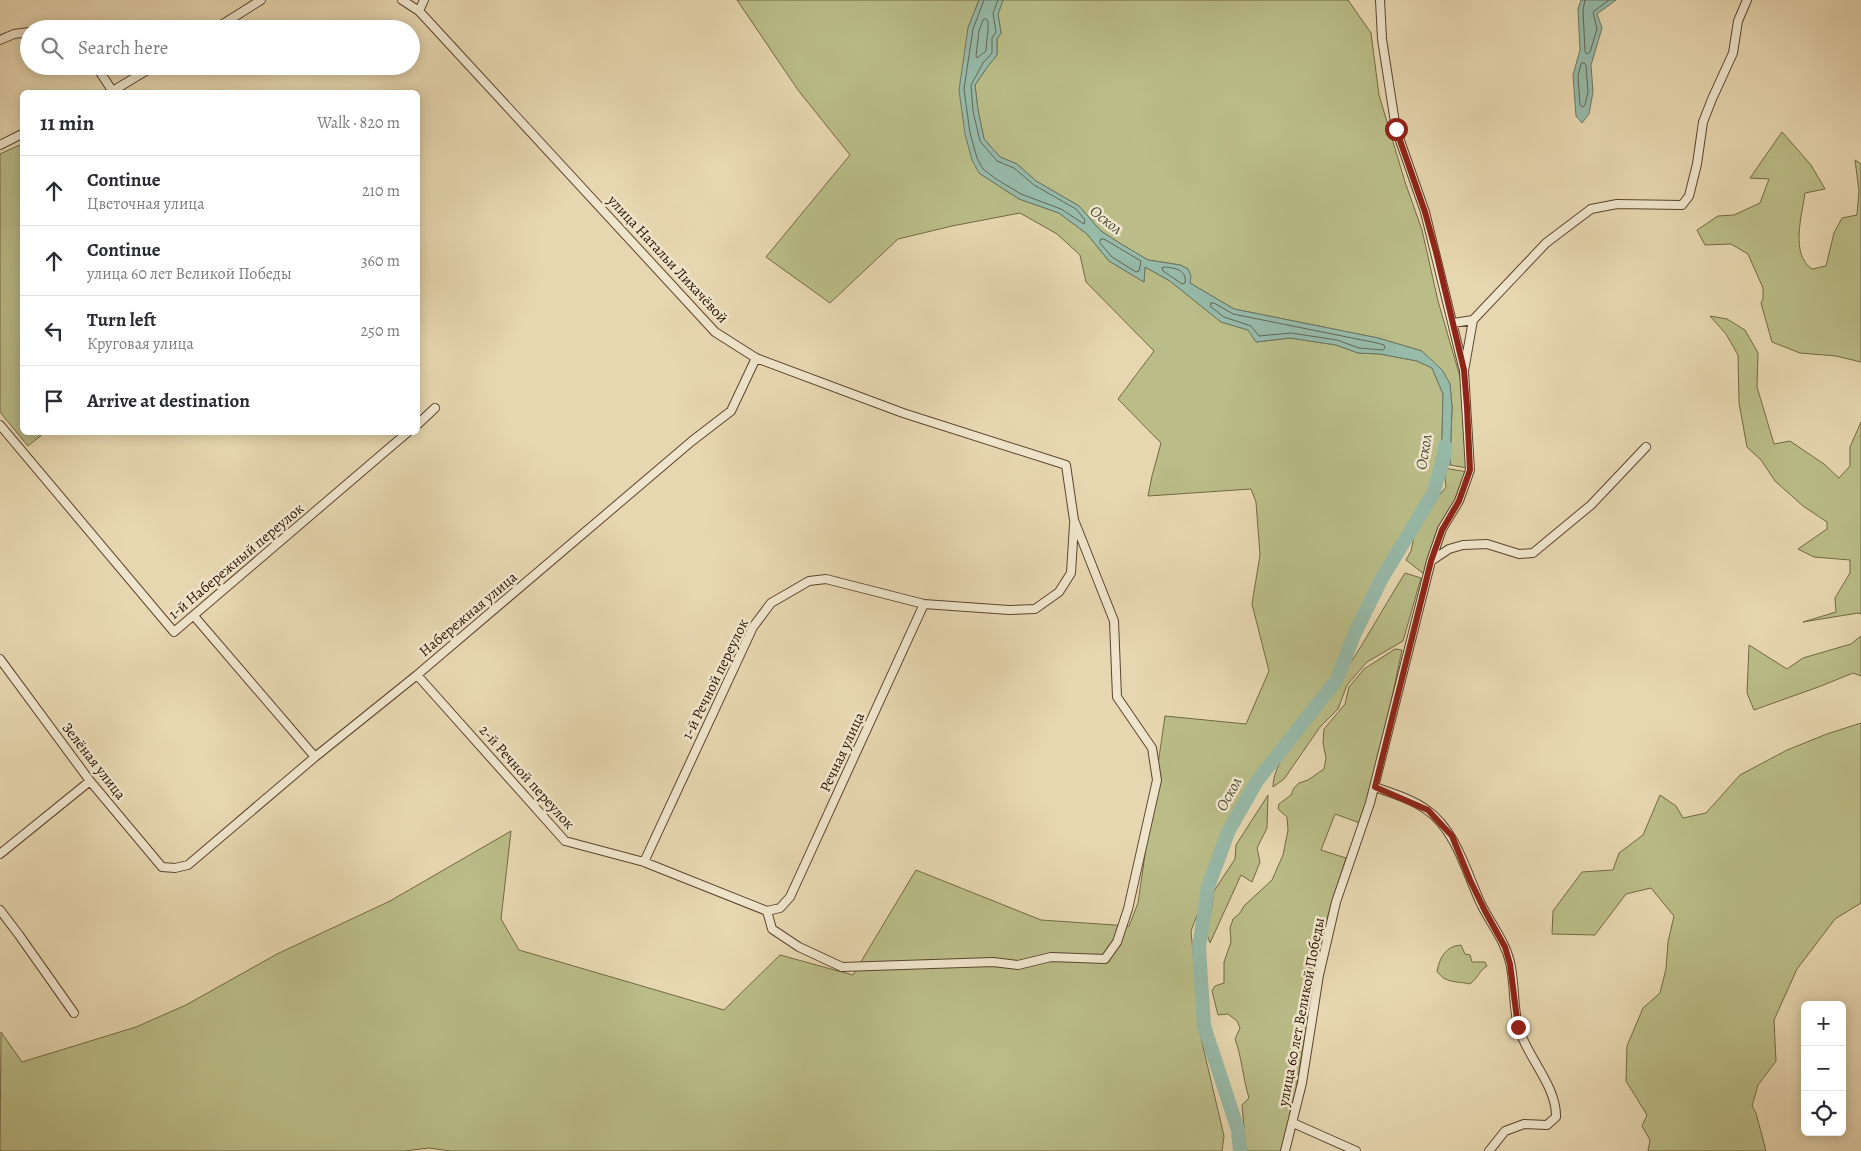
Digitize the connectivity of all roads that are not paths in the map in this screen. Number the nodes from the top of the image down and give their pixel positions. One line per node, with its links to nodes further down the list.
1 (261, 0): 7 (street)
2 (402, 0): 6 (street, улица Натальи Лихачёвой)
3 (424, 0): 6 (street)
4 (1380, 0): 17 (street)
5 (1747, 0): 16 (street)
6 (419, 11): 18 (street, улица Натальи Лихачёвой)
7 (229, 20)
8 (20, 33): 9 (street)
9 (0, 40)
10 (102, 75): 12 (street)
11 (139, 75): 13 (street)
12 (111, 90)
13 (115, 90)
14 (20, 135): 15 (street)
15 (0, 145)
16 (1473, 320): 17 (street); 19 (street, улица 60 лет Великой Победы)
17 (1453, 323): 19 (street)
18 (756, 358): 25 (street, улица Натальи Лихачёвой); 30 (street, Набережная улица)
19 (1464, 370): 26 (street, улица 60 лет Великой Победы)
20 (436, 408): 21 (street)
21 (420, 422)
22 (0, 425): 28 (street, 1-й Набережный переулок)
23 (405, 435): 28 (street, 1-й Набережный переулок)
24 (1646, 447): 26 (street)
25 (1074, 520): 27 (street, 1-й Речной переулок); 38 (street)
26 (1431, 561): 33 (street, улица 60 лет Великой Победы)
27 (924, 604): 35 (street, 1-й Речной переулок); 38 (street, Речная улица)
28 (194, 616): 31 (street)
29 (0, 659): 32 (street, Зелёная улица)
30 (417, 675): 31 (street, Набережная улица); 35 (street, 2-й Речной переулок)
31 (315, 757): 36 (street, Набережная улица)
32 (90, 781): 34 (street); 36 (street, Зелёная улица)
33 (1375, 787): 40 (street, улица 60 лет Великой Победы); 43 (street)
34 (0, 854)
35 (644, 862): 38 (street, 2-й Речной переулок)
36 (175, 868)
37 (0, 910): 39 (street)
38 (767, 911)
39 (74, 1013)
40 (1293, 1123): 41 (street, улица 60 лет Великой Победы); 42 (street)
41 (1285, 1151)
42 (1356, 1151)
43 (1490, 1151)

